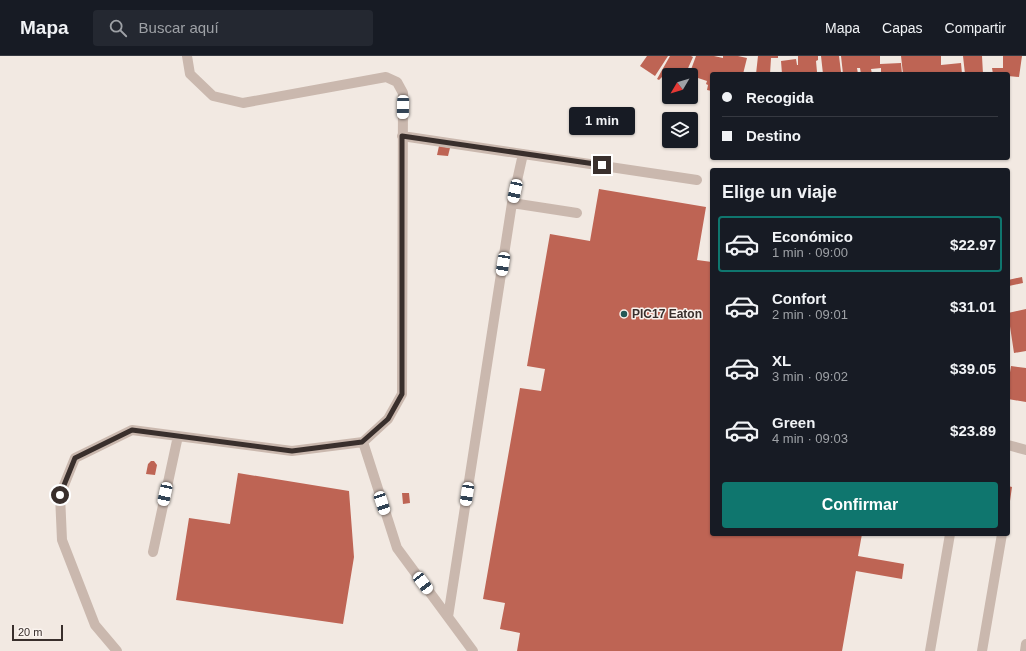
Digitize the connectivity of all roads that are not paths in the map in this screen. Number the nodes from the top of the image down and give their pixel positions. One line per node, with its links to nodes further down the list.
1 (187, 56): 2 (lane)
2 (402, 136): 3 (lane); 8 (lane)
3 (523, 154): 4 (lane); 5 (lane)
4 (697, 180)
5 (512, 203): 6 (lane); 14 (lane)
6 (577, 213)
7 (178, 436): 8 (lane); 13 (lane); 16 (lane)
8 (362, 442): 14 (lane)
9 (1010, 446): 10 (lane)
10 (1026, 450)
11 (950, 536): 18 (lane)
12 (1002, 536): 19 (lane)
13 (153, 552)
14 (448, 617): 17 (lane)
15 (1026, 644): 20 (lane)
16 (117, 651)
17 (473, 651)
18 (930, 651)
19 (982, 651)
20 (1025, 651)

